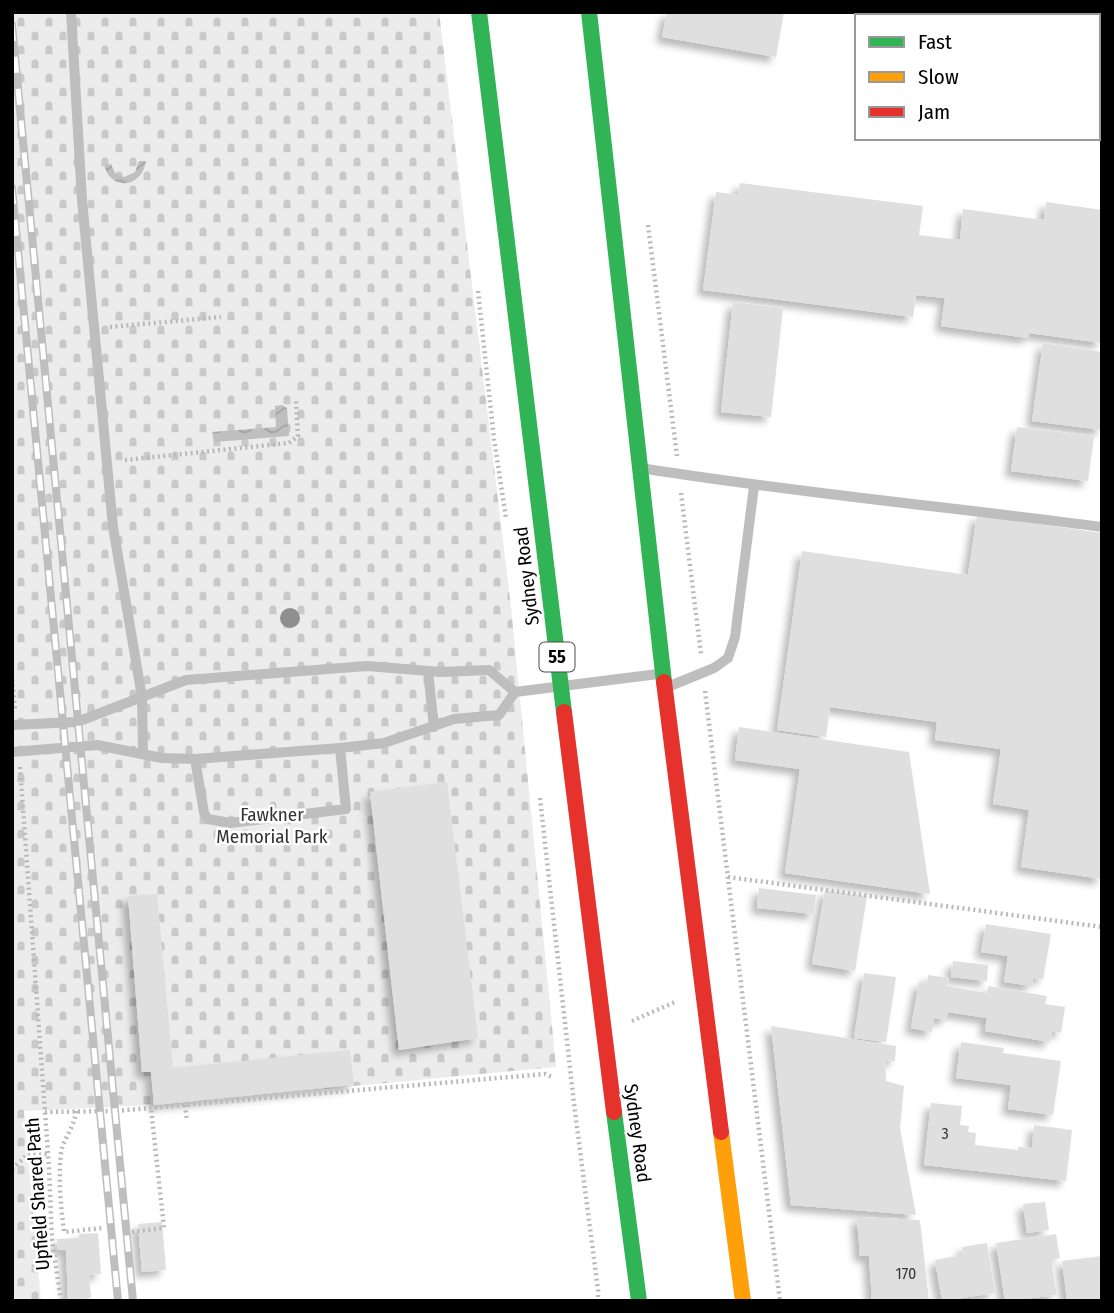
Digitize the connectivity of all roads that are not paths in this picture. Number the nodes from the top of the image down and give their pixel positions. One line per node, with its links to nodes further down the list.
1 (71, 12): 11 (lane)
2 (479, 12): 9 (highway, Sydney Road / 55)
3 (589, 12): 4 (highway)
4 (640, 468): 5 (lane); 8 (highway)
5 (754, 486): 6 (lane); 8 (lane)
6 (1102, 527)
7 (428, 671): 10 (lane); 11 (lane); 13 (lane)
8 (664, 681): 9 (lane); 19 (highway)
9 (561, 686): 10 (lane); 18 (highway, Sydney Road / 55)
10 (515, 692): 13 (lane)
11 (142, 697): 12 (lane); 16 (lane)
12 (15, 725)
13 (434, 727): 14 (lane)
14 (340, 748): 17 (lane); 17 (lane)
15 (16, 751): 16 (lane)
16 (144, 753): 17 (lane)
17 (195, 759)
18 (639, 1301)
19 (743, 1301)

